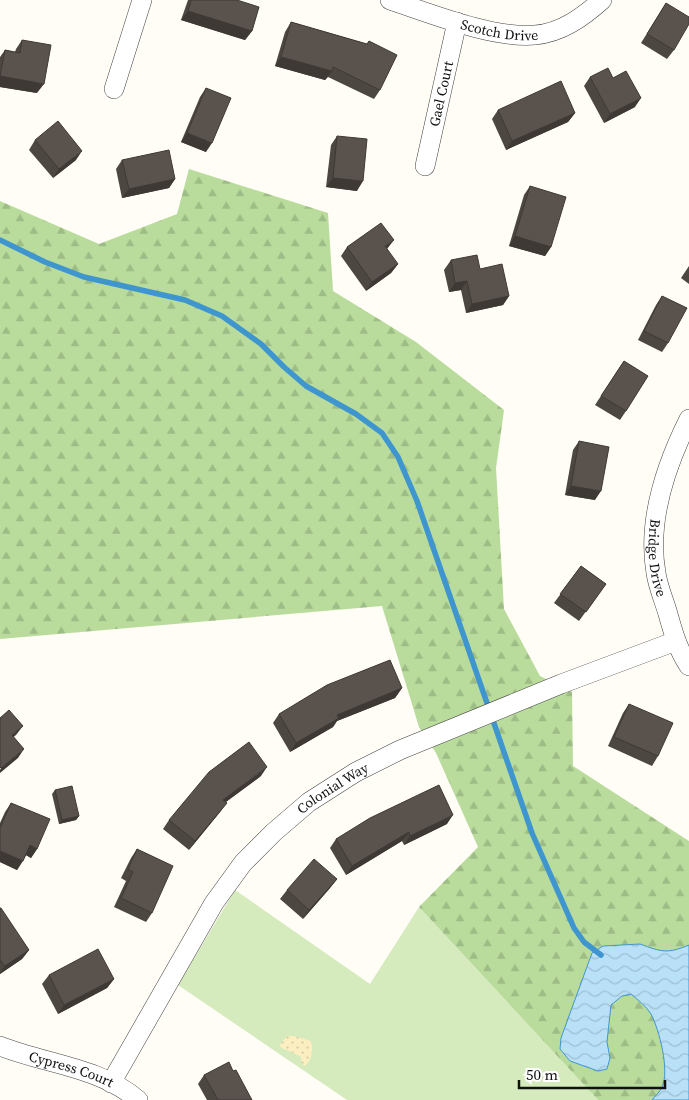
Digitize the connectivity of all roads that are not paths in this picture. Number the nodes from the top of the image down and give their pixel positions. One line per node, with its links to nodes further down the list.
1 (142, 0): 5 (street)
2 (390, 0): 4 (street, Scotch Drive)
3 (602, 0): 4 (street, Scotch Drive)
4 (458, 22): 6 (street, Gael Court)
5 (114, 89)
6 (425, 166)
7 (689, 419): 8 (street, Bridge Drive)
8 (676, 641): 9 (street, Bridge Drive); 11 (street, Colonial Way)
9 (689, 666)
10 (0, 1046): 11 (street, Cypress Court)
11 (111, 1083): 12 (street, Cypress Court)
12 (138, 1100)

